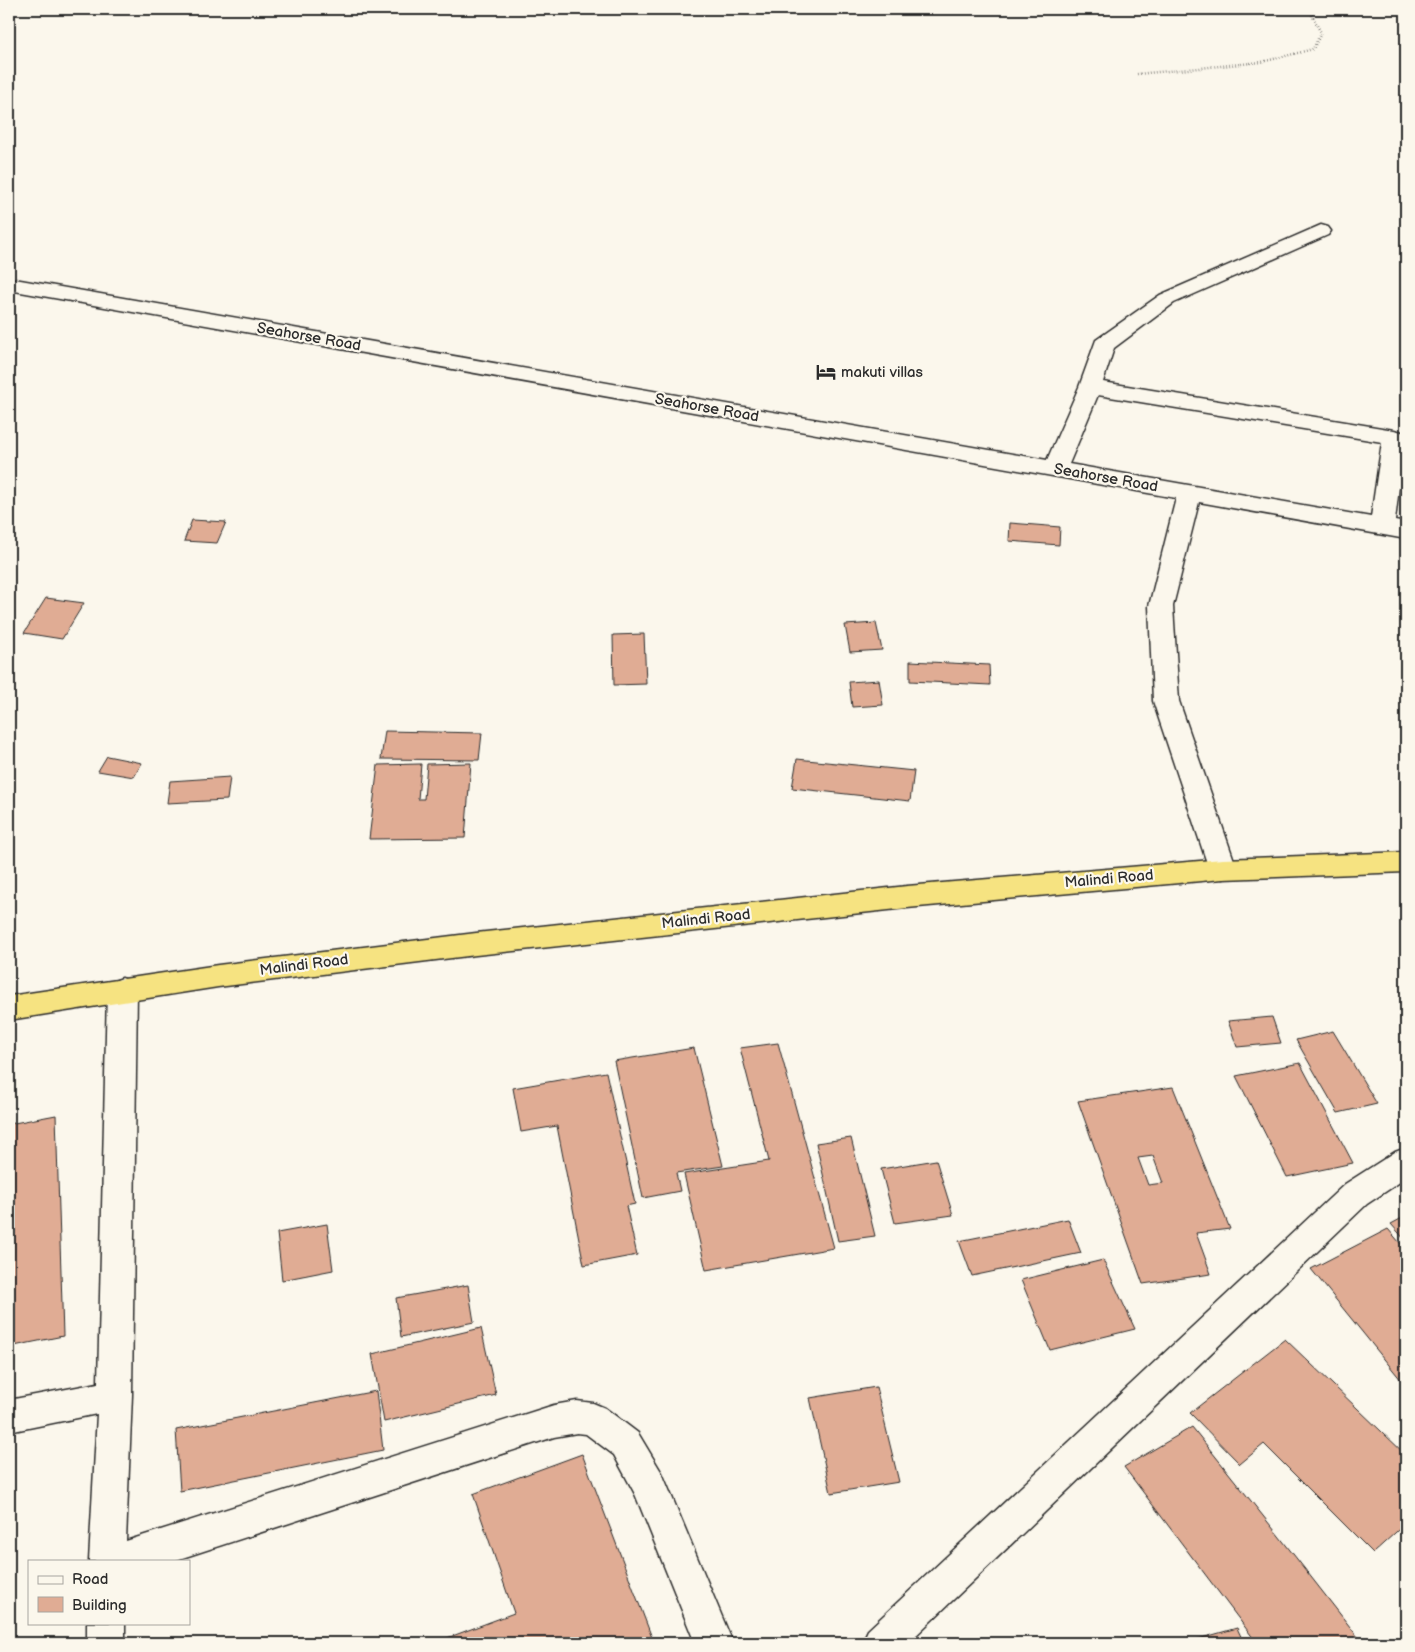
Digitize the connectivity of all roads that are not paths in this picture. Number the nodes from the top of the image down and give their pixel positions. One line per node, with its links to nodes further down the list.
1 (1321, 231): 3 (street)
2 (9, 284): 4 (street, Seahorse Road)
3 (1090, 387): 4 (street); 6 (street)
4 (1056, 469): 5 (street, Seahorse Road)
5 (1189, 492): 6 (street, Seahorse Road); 9 (street)
6 (1382, 527): 7 (street, Seahorse Road)
7 (1406, 531)
8 (1406, 862): 9 (highway, Malindi Road)
9 (1223, 869): 10 (highway, Malindi Road)
10 (122, 990): 11 (highway, Malindi Road); 13 (street)
11 (9, 1008)
12 (1406, 1161): 20 (street)
13 (116, 1395): 14 (street); 15 (street)
14 (9, 1416)
15 (107, 1560)
16 (121, 1560): 19 (street)
17 (106, 1624): 18 (street)
18 (106, 1643)
19 (714, 1643)
20 (881, 1643)

